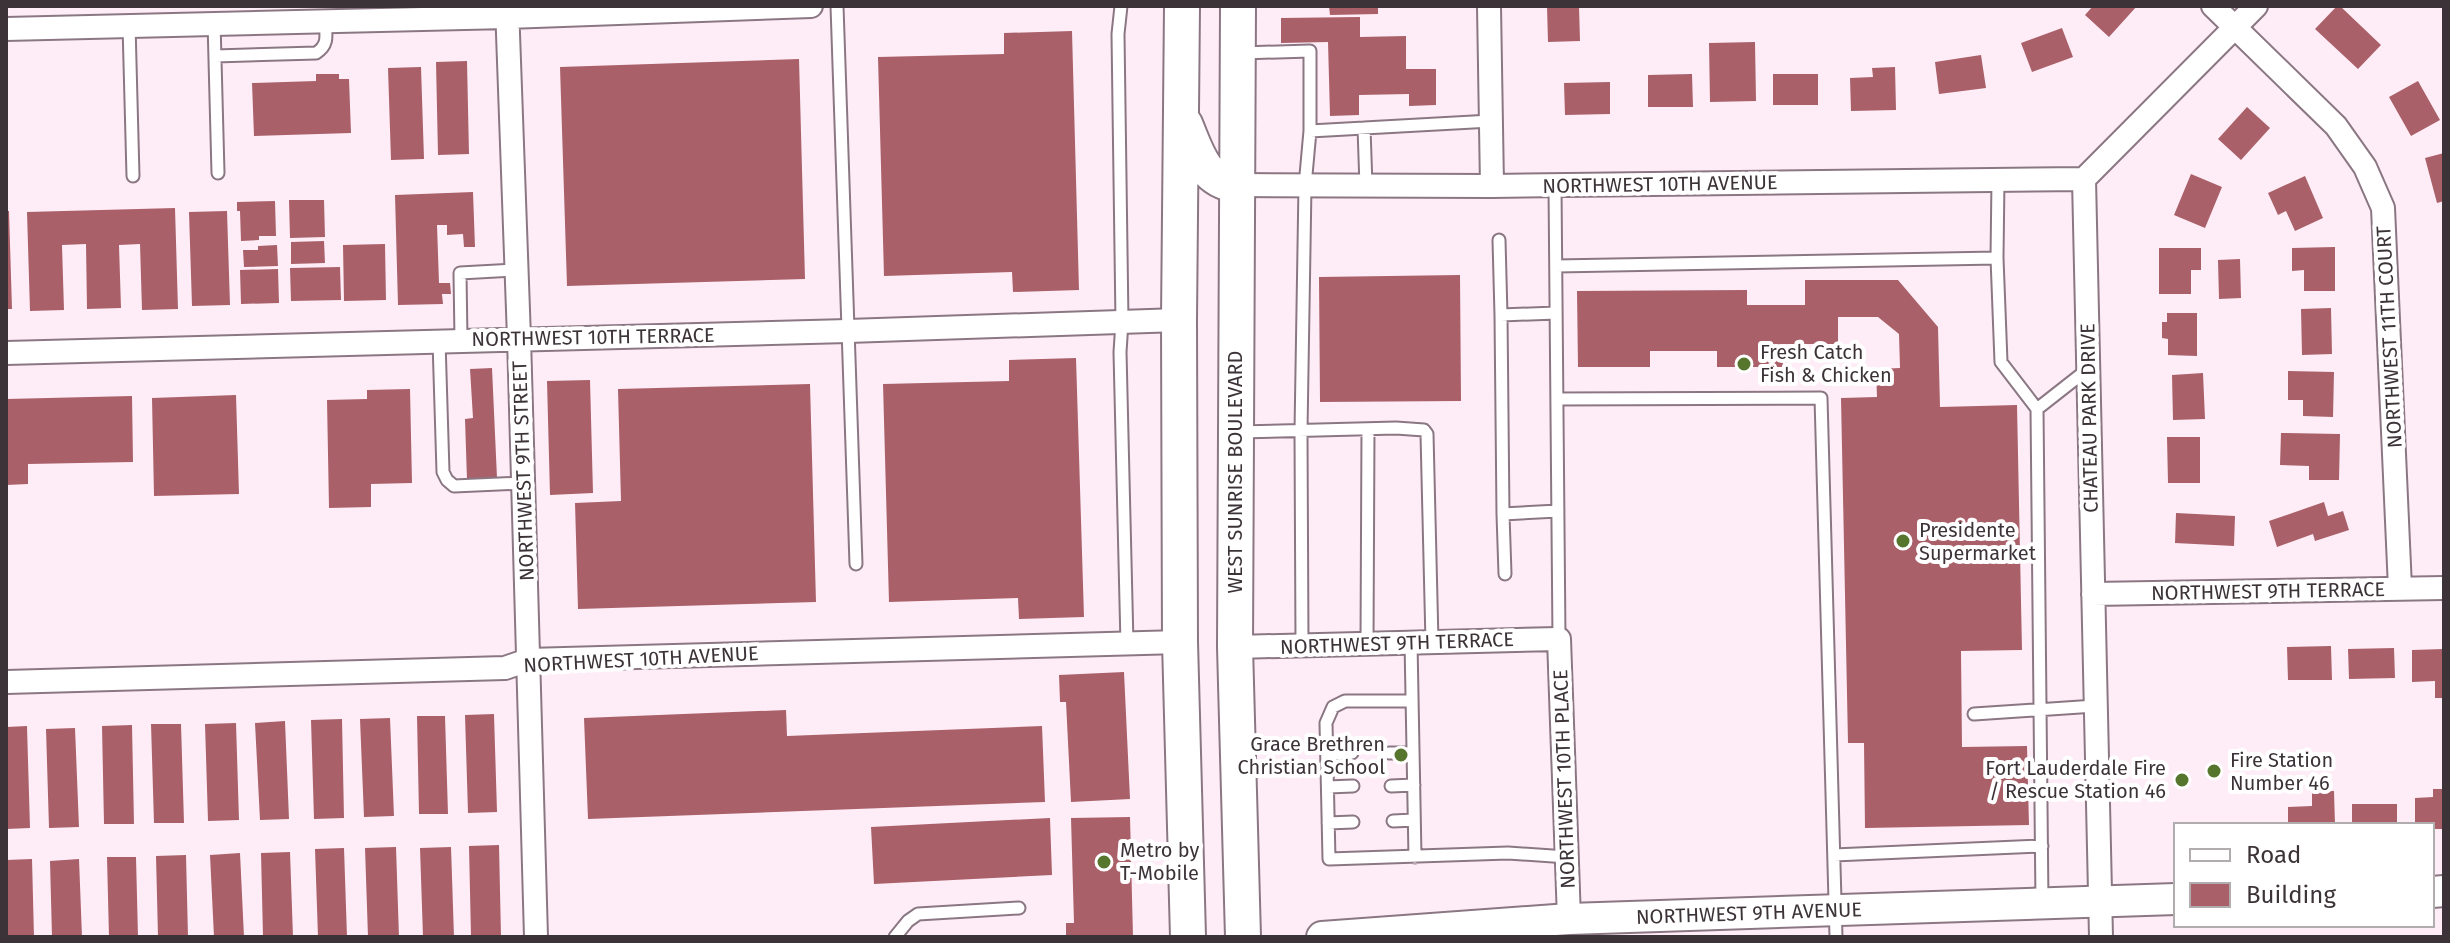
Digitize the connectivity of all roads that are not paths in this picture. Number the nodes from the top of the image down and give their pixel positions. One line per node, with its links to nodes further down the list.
1 (811, 6): 9 (street)
2 (837, 6): 40 (lane)
3 (1121, 6): 39 (lane)
4 (1182, 6): 19 (main road)
5 (1238, 6): 17 (main road, WEST SUNRISE BOULEVARD)
6 (1489, 6): 20 (street)
7 (2213, 6): 16 (street, NORTHWEST 11TH COURT)
8 (2256, 6): 16 (street)
9 (770, 7): 10 (street)
10 (574, 10): 11 (street)
11 (507, 11): 12 (street); 35 (street, NORTHWEST 9TH STREET)
12 (325, 20): 13 (street); 18 (lane)
13 (214, 22): 14 (street); 18 (lane)
14 (129, 25): 15 (street); 24 (lane)
15 (6, 29)
16 (2235, 29): 25 (street); 55 (street, NORTHWEST 11TH COURT)
17 (1238, 53): 22 (lane); 27 (main road, WEST SUNRISE BOULEVARD)
18 (215, 56): 23 (lane)
19 (1181, 112): 27 (main road); 38 (main road)
20 (1491, 121): 21 (lane); 30 (street)
21 (1364, 128): 22 (lane); 29 (lane)
22 (1310, 131): 28 (lane)
23 (218, 173)
24 (133, 176)
25 (2084, 179): 26 (street, NORTHWEST 10TH AVENUE); 44 (street, CHATEAU PARK DRIVE)
26 (1998, 180): 31 (street, NORTHWEST 10TH AVENUE); 33 (lane)
27 (1237, 185): 28 (street, NORTHWEST 10TH AVENUE); 49 (main road, WEST SUNRISE BOULEVARD)
28 (1305, 186): 29 (street, NORTHWEST 10TH AVENUE); 48 (lane)
29 (1366, 186): 30 (street, NORTHWEST 10TH AVENUE)
30 (1492, 186): 31 (street, NORTHWEST 10TH AVENUE)
31 (1555, 186): 34 (lane)
32 (1499, 240): 37 (lane)
33 (1997, 258): 34 (lane); 46 (lane)
34 (1556, 266): 36 (lane)
35 (516, 270): 41 (street, NORTHWEST 9TH STREET); 42 (lane)
36 (1556, 313): 37 (lane); 45 (lane)
37 (1501, 315): 52 (lane)
38 (1179, 320): 39 (street, NORTHWEST 10TH TERRACE); 59 (main road)
39 (1122, 322): 40 (street, NORTHWEST 10TH TERRACE); 61 (lane)
40 (848, 331): 41 (street, NORTHWEST 10TH TERRACE); 53 (lane)
41 (519, 338): 42 (street, NORTHWEST 10TH TERRACE); 50 (street, NORTHWEST 9TH STREET)
42 (450, 340): 43 (street, NORTHWEST 10TH TERRACE); 50 (lane)
43 (6, 353)
44 (2088, 369): 46 (lane); 57 (street, CHATEAU PARK DRIVE)
45 (1557, 399): 51 (lane); 84 (lane)
46 (2037, 409): 69 (lane)
47 (1368, 429): 48 (lane); 60 (lane); 62 (lane)
48 (1301, 431): 49 (lane); 63 (lane)
49 (1235, 432): 64 (main road, WEST SUNRISE BOULEVARD)
50 (523, 483): 65 (street, NORTHWEST 9TH STREET)
51 (1558, 511): 52 (lane); 58 (lane)
52 (1503, 514): 54 (lane)
53 (856, 564)
54 (1505, 574)
55 (2400, 588): 56 (street, NORTHWEST 9TH TERRACE); 57 (street, NORTHWEST 9TH TERRACE)
56 (2444, 588)
57 (2093, 594): 68 (street, CHATEAU PARK DRIVE)
58 (1559, 639): 60 (street, NORTHWEST 9TH TERRACE); 86 (street, NORTHWEST 10TH PLACE)
59 (1180, 642): 61 (street, NORTHWEST 10TH AVENUE); 97 (main road)
60 (1422, 642): 62 (street, NORTHWEST 9TH TERRACE); 67 (lane)
61 (1127, 644): 65 (street, NORTHWEST 10TH AVENUE)
62 (1367, 644): 63 (street, NORTHWEST 9TH TERRACE)
63 (1302, 645): 64 (street, NORTHWEST 9TH TERRACE)
64 (1235, 647): 98 (main road, WEST SUNRISE BOULEVARD)
65 (528, 660): 66 (street, NORTHWEST 10TH AVENUE); 95 (street, NORTHWEST 9TH STREET)
66 (6, 682)
67 (1412, 701): 73 (lane); 74 (lane)
68 (2095, 706): 69 (lane); 88 (street, CHATEAU PARK DRIVE)
69 (2041, 711): 70 (lane); 83 (lane)
70 (1974, 714)
71 (1352, 753): 74 (lane)
72 (1389, 753): 73 (lane)
73 (1413, 753): 75 (lane)
74 (1327, 754): 78 (lane)
75 (1414, 785): 77 (lane); 79 (lane)
76 (1353, 786): 78 (lane)
77 (1391, 786)
78 (1328, 787): 82 (lane)
79 (1414, 820): 80 (lane); 85 (lane)
80 (1393, 821)
81 (1353, 822): 82 (lane)
82 (1328, 823): 85 (lane)
83 (2042, 846): 84 (lane); 89 (lane)
84 (1834, 855): 92 (lane)
85 (1415, 857): 86 (lane)
86 (1567, 857): 91 (street, NORTHWEST 10TH PLACE)
87 (2174, 899): 88 (main road, NORTHWEST 9TH AVENUE)
88 (2100, 901): 89 (main road, NORTHWEST 9TH AVENUE); 100 (street, CHATEAU PARK DRIVE)
89 (2042, 903): 92 (main road, NORTHWEST 9TH AVENUE)
90 (1019, 908): 96 (lane)
91 (1569, 919): 92 (main road, NORTHWEST 9TH AVENUE); 93 (main road, NORTHWEST 9TH AVENUE)
92 (1836, 924)
93 (1491, 931): 94 (main road, NORTHWEST 9TH AVENUE)
94 (1422, 934): 99 (main road, NORTHWEST 9TH AVENUE)
95 (536, 937)
96 (895, 937)
97 (1188, 937)
98 (1243, 937)
99 (1322, 937)
100 (2101, 937)

